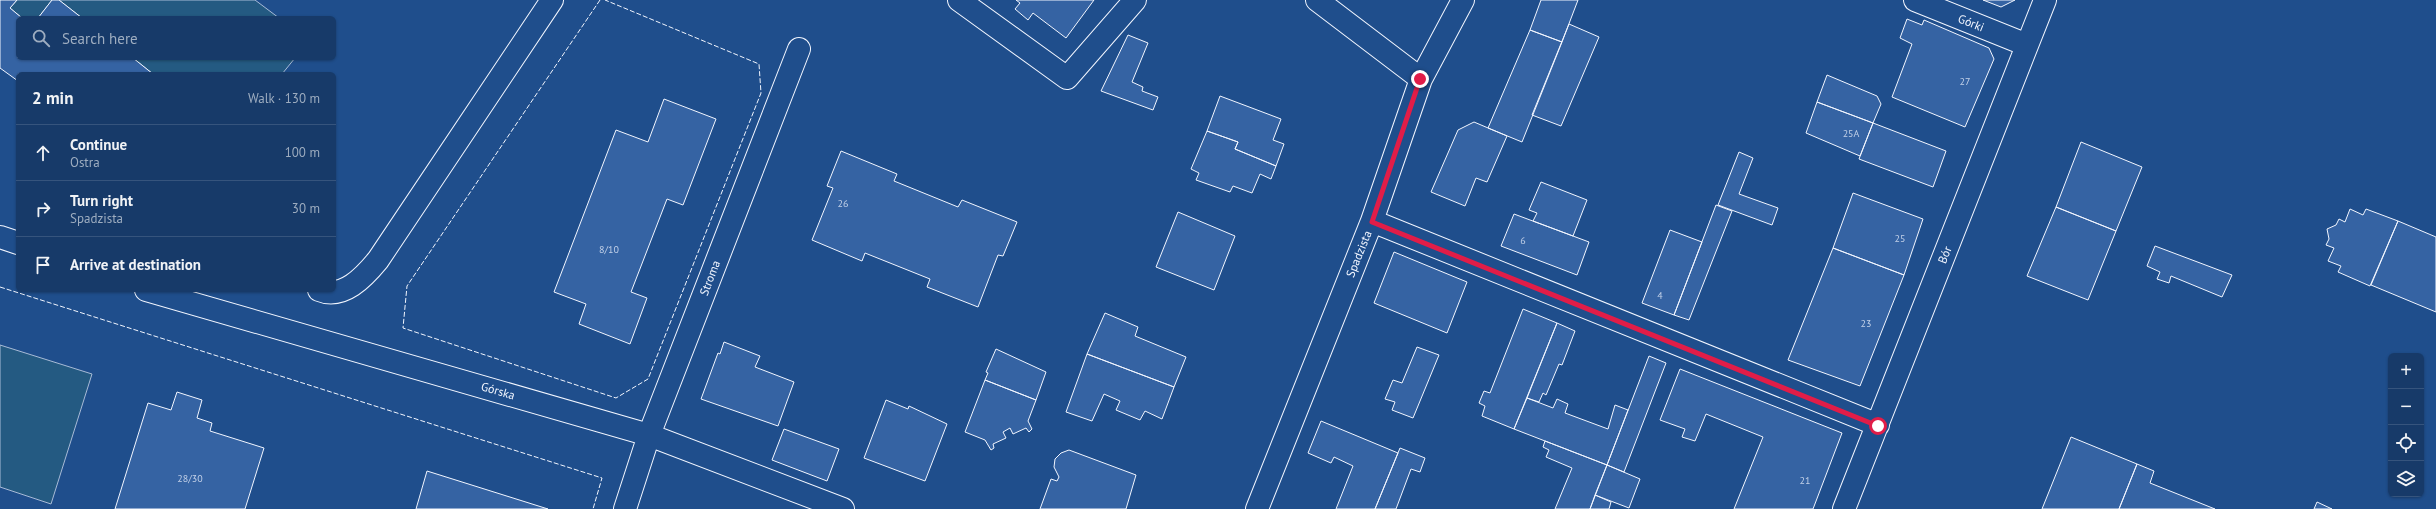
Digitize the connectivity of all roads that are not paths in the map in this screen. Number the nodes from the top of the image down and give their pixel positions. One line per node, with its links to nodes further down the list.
1 (552, 0): 14 (street)
2 (959, 0): 3 (street)
3 (1135, 0)
4 (1317, 0): 10 (street)
5 (1463, 0): 10 (street, Spadzista)
6 (1915, 0): 8 (street, Górki)
7 (2045, 0): 8 (street, Bór)
8 (2027, 45): 18 (street, Bór)
9 (799, 49): 19 (street, Stroma)
10 (1420, 79): 11 (street, Spadzista)
11 (1372, 222): 18 (street); 22 (street, Spadzista)
12 (0, 237): 13 (street)
13 (16, 242)
14 (336, 291)
15 (153, 292): 19 (street, Górska)
16 (323, 292): 17 (street)
17 (334, 292)
18 (1878, 426): 23 (street, Bór)
19 (649, 435): 20 (street, Stroma); 21 (street, Górska)
20 (625, 509)
21 (844, 509)
22 (1257, 509)
23 (1844, 509)

